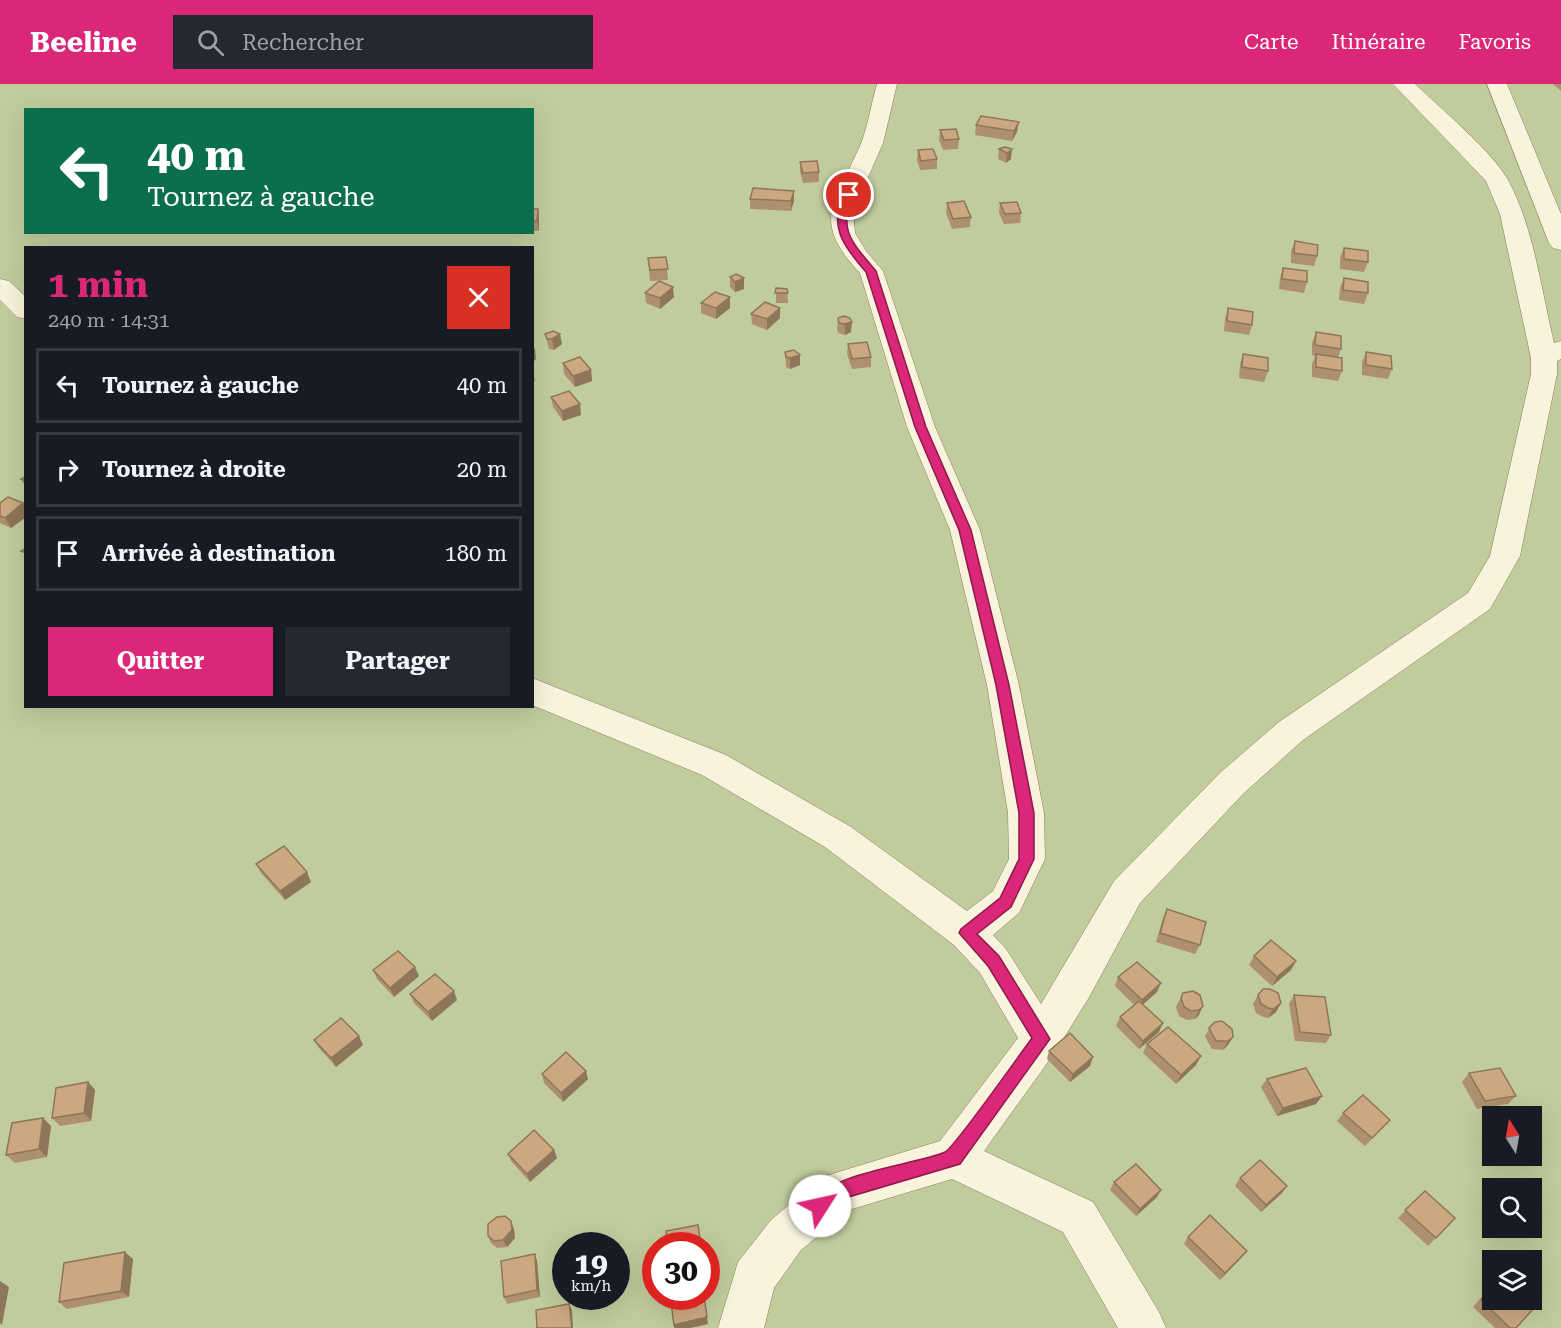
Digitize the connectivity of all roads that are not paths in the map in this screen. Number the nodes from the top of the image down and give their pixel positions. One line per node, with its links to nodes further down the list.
1 (887, 84): 9 (street)
2 (1403, 84): 7 (street)
3 (1497, 84): 4 (street)
4 (1559, 234)
5 (0, 286): 6 (street)
6 (24, 310)
7 (1553, 353): 10 (street)
8 (534, 691): 9 (street)
9 (967, 933): 10 (street)
10 (1041, 1039): 11 (street)
11 (953, 1158): 12 (street); 13 (street)
12 (741, 1328)
13 (1143, 1328)

